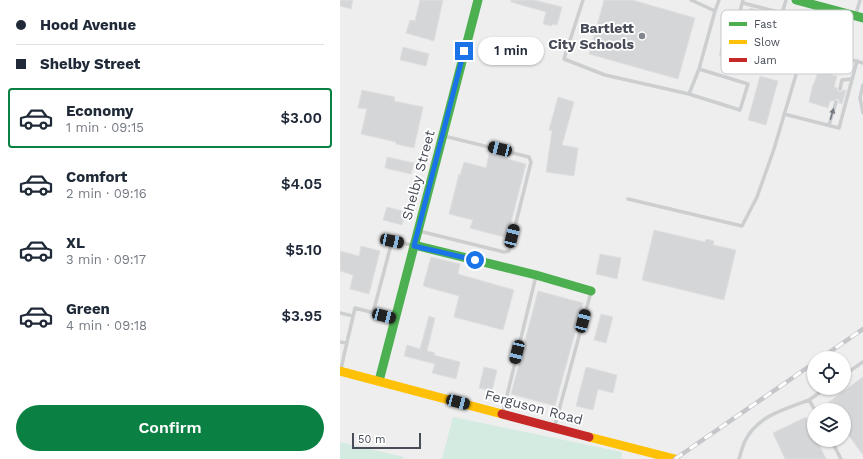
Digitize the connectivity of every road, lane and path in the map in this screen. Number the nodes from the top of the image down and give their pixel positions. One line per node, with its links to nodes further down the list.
1 (478, 0): 29 (street, Shelby Street)
2 (582, 0): 24 (lane)
3 (691, 0): 14 (lane)
4 (718, 0): 14 (lane)
5 (786, 0): 11 (lane)
6 (796, 0): 9 (street)
7 (860, 0): 15 (lane)
8 (743, 1): 10 (lane)
9 (816, 6): 12 (lane); 13 (street)
10 (772, 10)
11 (783, 10)
12 (815, 10)
13 (832, 10)
14 (716, 11): 19 (lane)
15 (859, 17)
16 (853, 60): 17 (lane)
17 (857, 61): 18 (lane); 21 (lane)
18 (863, 63)
19 (699, 68): 24 (lane); 24 (lane)
20 (796, 74): 27 (lane)
21 (852, 79): 23 (lane); 28 (lane)
22 (863, 85): 26 (lane)
23 (840, 89)
24 (689, 94)
25 (836, 102): 28 (lane, one-way to 25)
26 (863, 113)
27 (784, 114): 28 (lane); 30 (lane)
28 (829, 126)
29 (443, 135): 31 (street, Shelby Street); 31 (lane)
30 (628, 199)
31 (418, 231): 32 (street, Shelby Street)
32 (414, 246): 33 (street); 36 (lane); 38 (street, Shelby Street)
33 (536, 276): 34 (street); 48 (lane)
34 (591, 291): 49 (lane)
35 (340, 313): 37 (lane)
36 (374, 313): 37 (lane); 38 (lane)
37 (353, 316): 40 (lane)
38 (395, 318): 44 (street, Shelby Street)
39 (340, 342): 40 (lane)
40 (346, 343): 43 (lane)
41 (863, 362): 42 (lane)
42 (851, 370)
43 (341, 371): 44 (street, Ferguson Road)
44 (379, 381): 48 (street, Ferguson Road)
45 (816, 395): 46 (lane)
46 (809, 400): 47 (lane); 52 (lane)
47 (811, 403)
48 (502, 414): 49 (street, Ferguson Road)
49 (554, 427): 51 (street, Ferguson Road)
50 (835, 447): 53 (lane)
51 (674, 459)
52 (739, 459)
53 (841, 459)

